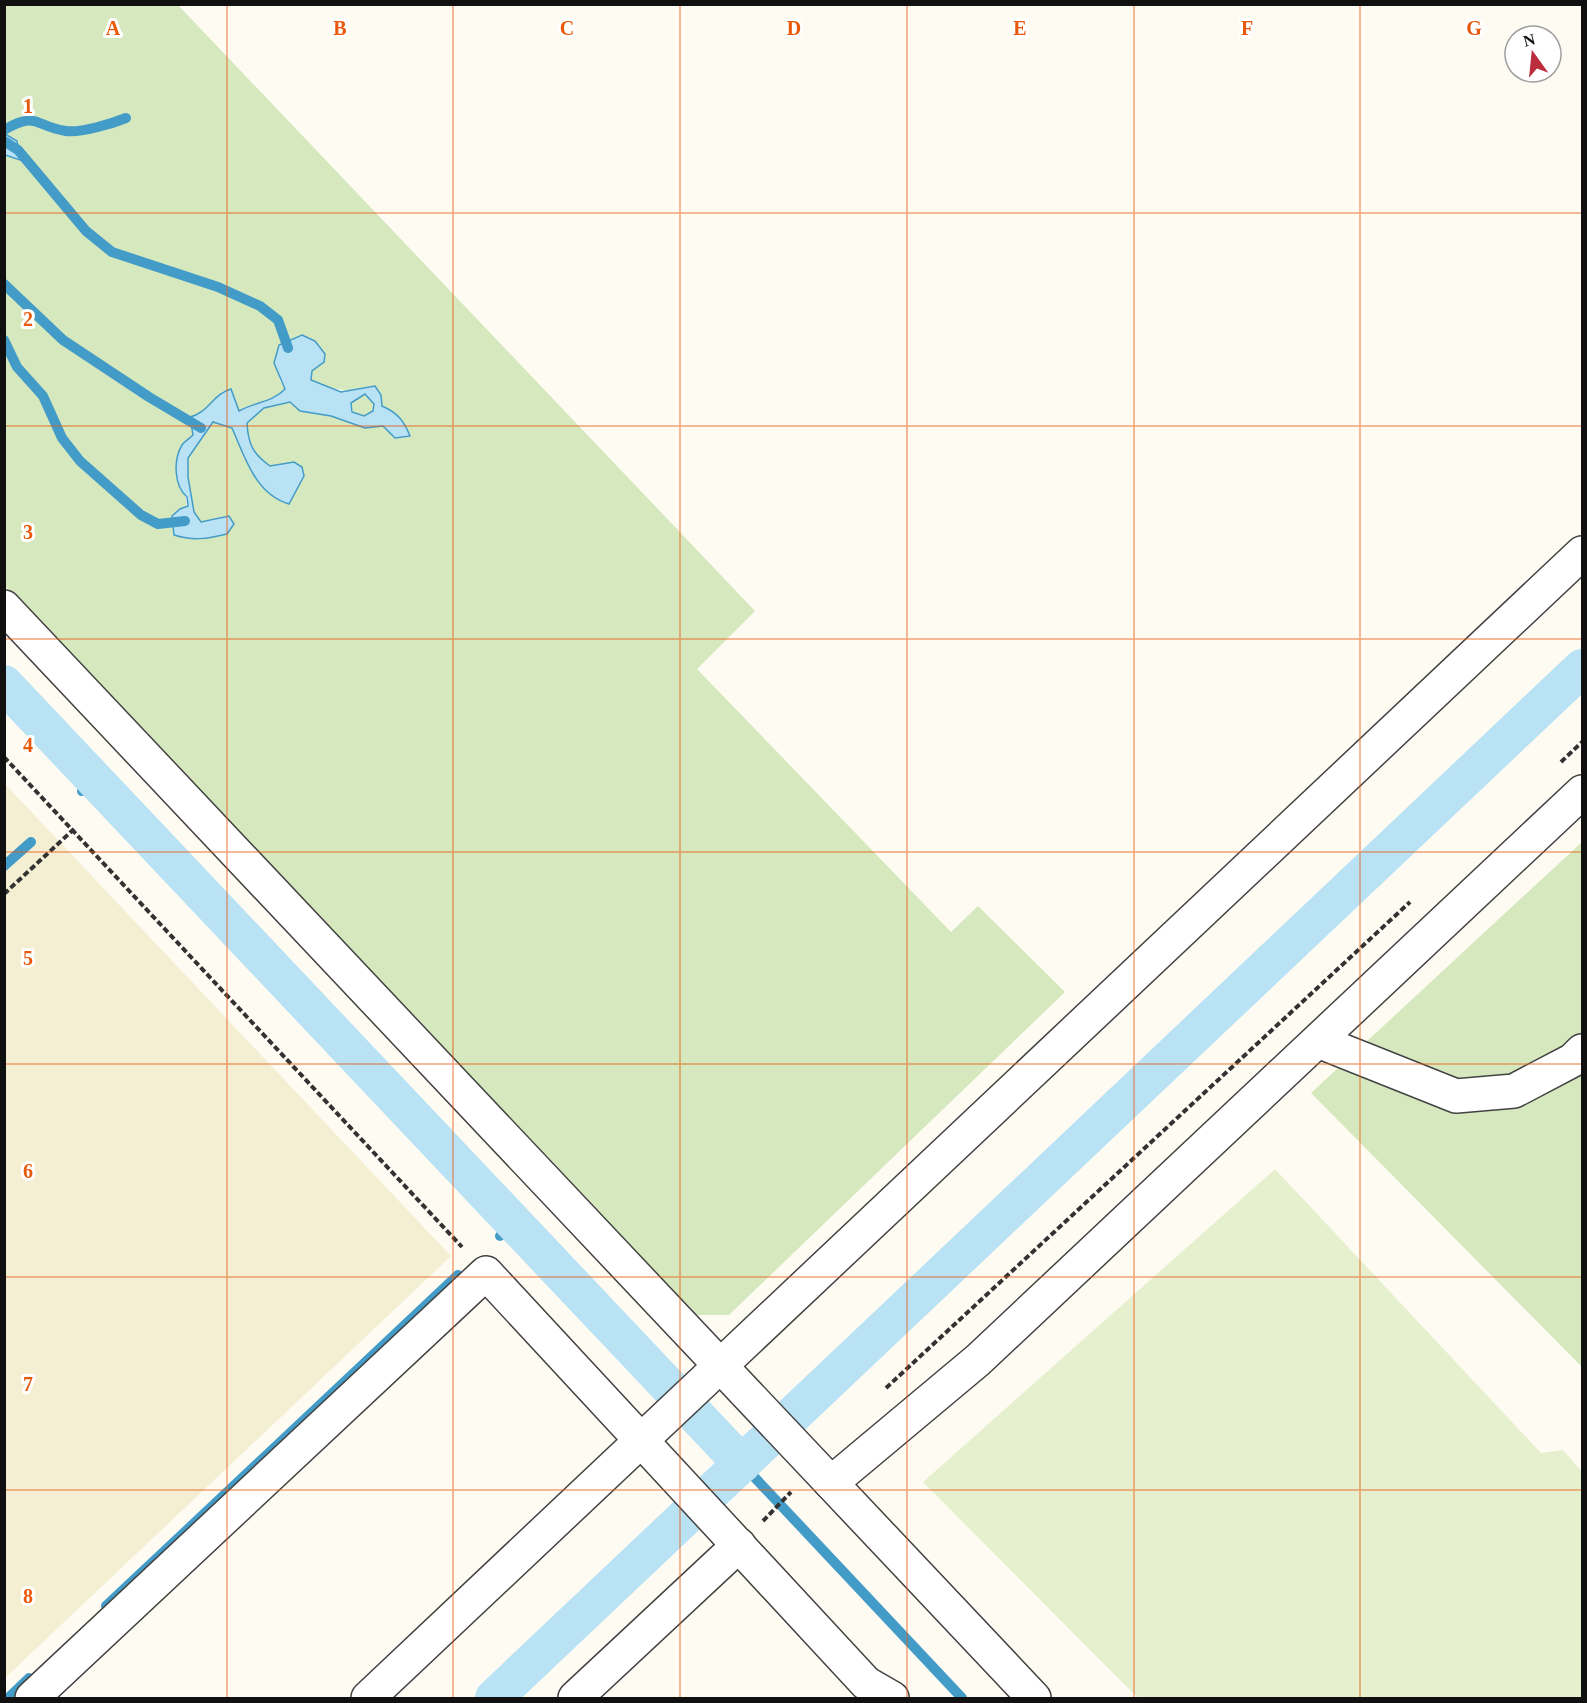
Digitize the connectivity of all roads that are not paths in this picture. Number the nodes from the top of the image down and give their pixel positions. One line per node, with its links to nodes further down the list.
1 (1582, 553): 6 (street)
2 (4, 607): 6 (street)
3 (1582, 792): 4 (street)
4 (1318, 1041): 5 (street); 8 (street)
5 (1582, 1051)
6 (722, 1380): 7 (street); 8 (street)
7 (647, 1434): 9 (street); 10 (street); 11 (street)
8 (831, 1483): 14 (street)
9 (750, 1534): 12 (street); 13 (street)
10 (32, 1698)
11 (368, 1698)
12 (575, 1698)
13 (892, 1698)
14 (1034, 1698)

